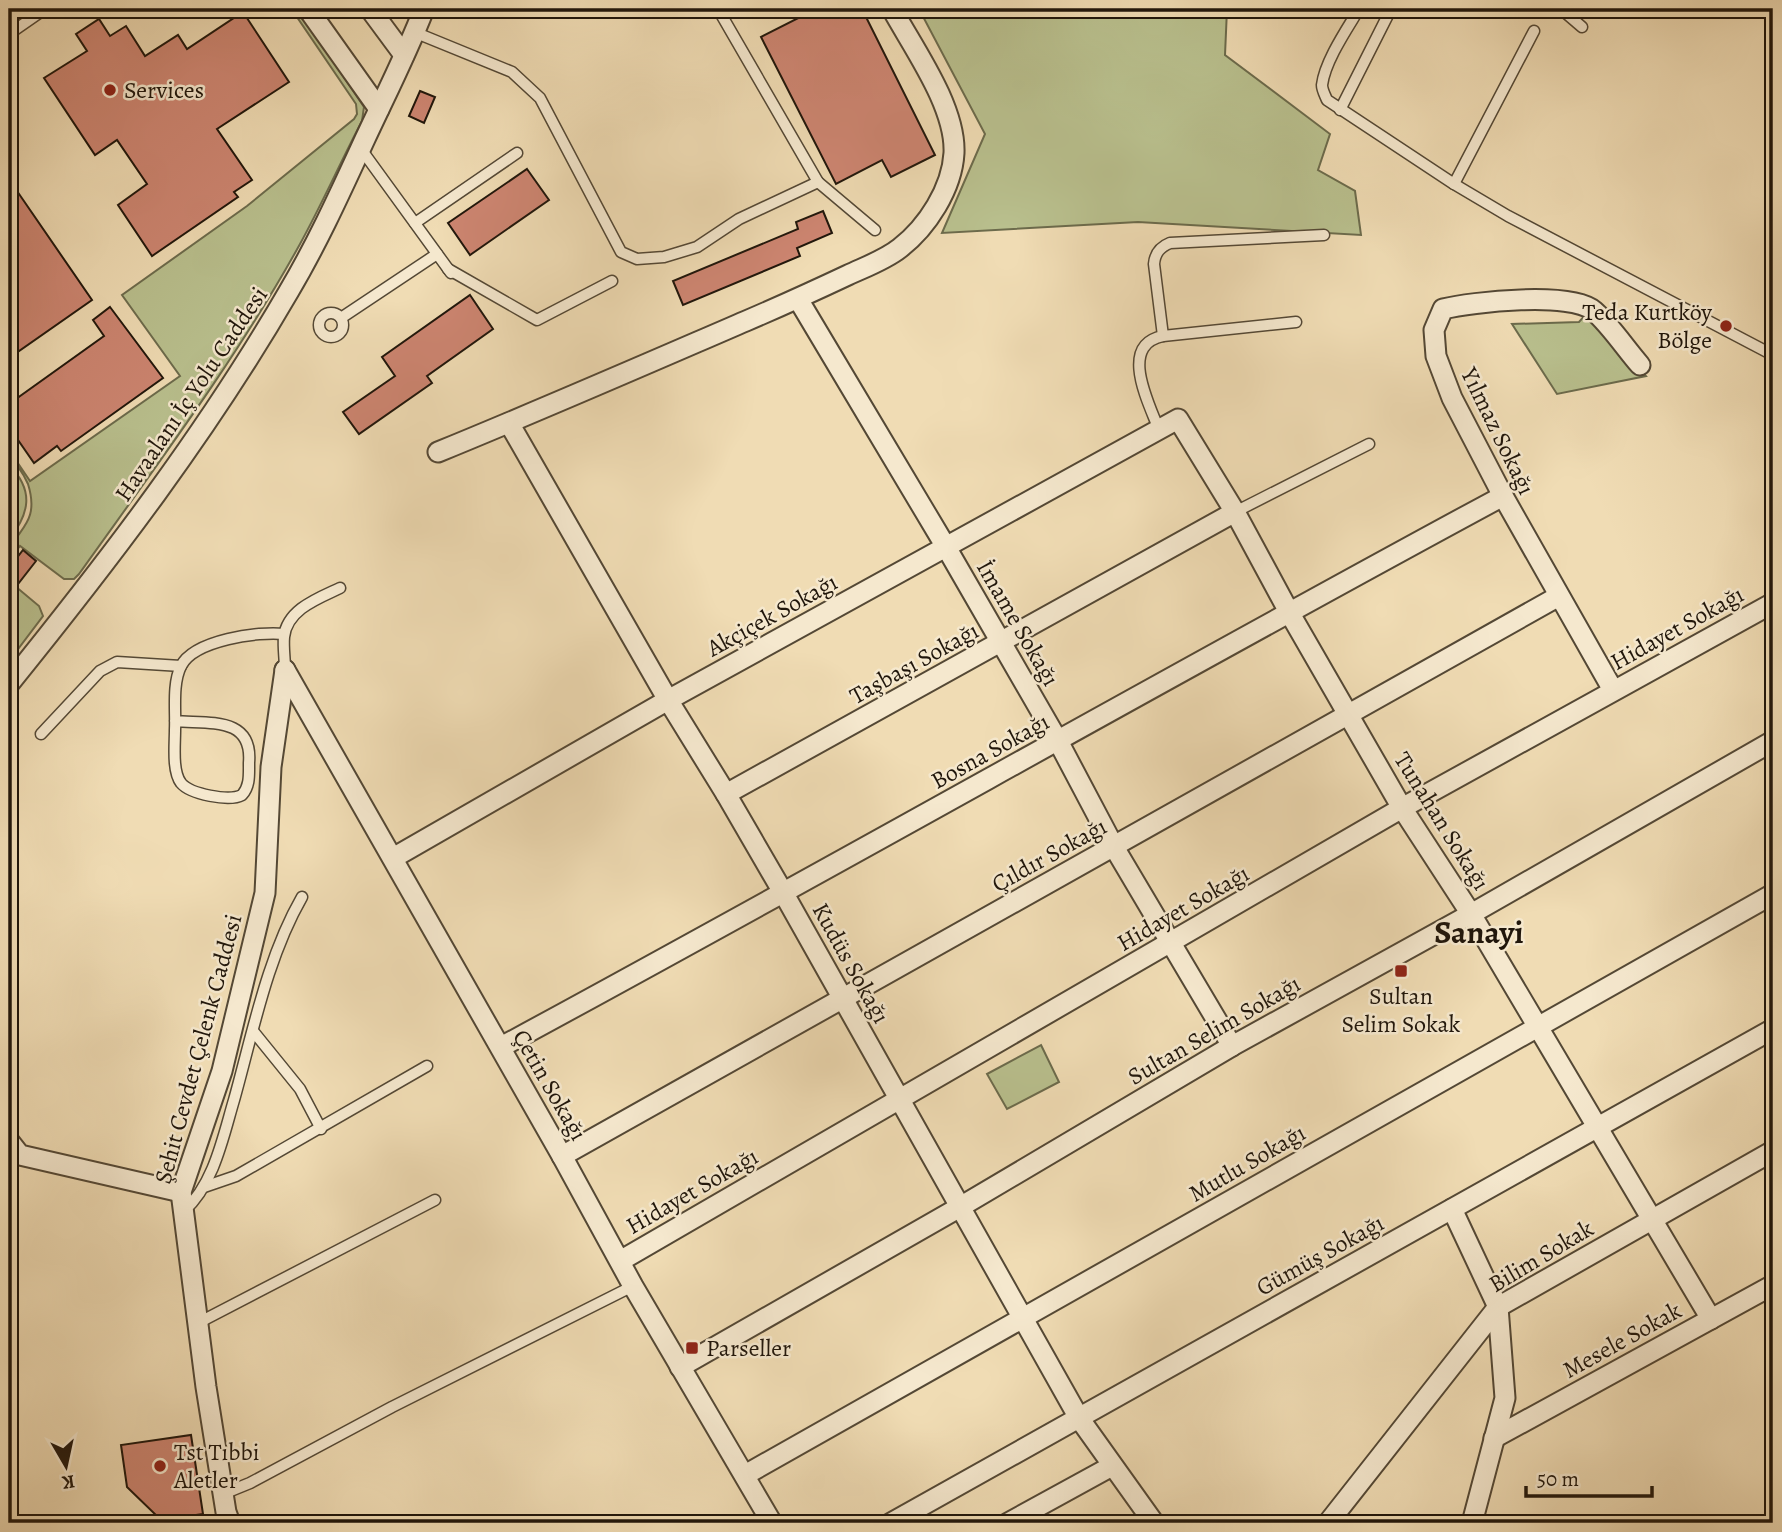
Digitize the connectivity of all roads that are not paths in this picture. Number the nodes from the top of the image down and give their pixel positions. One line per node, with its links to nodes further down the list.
1 (45, 9): 13 (lane)
2 (309, 9): 15 (street)
3 (370, 9): 14 (street)
4 (424, 9): 12 (street, Havaalanı İç Yolu Caddesi)
5 (718, 9): 19 (lane)
6 (892, 9): 28 (street)
7 (1359, 9): 16 (lane)
8 (1391, 9): 16 (lane)
9 (1561, 9): 10 (lane)
10 (1582, 27)
11 (1534, 31): 20 (lane)
12 (414, 32): 14 (street, Havaalanı İç Yolu Caddesi); 19 (lane)
13 (9, 34)
14 (404, 55): 15 (street, Havaalanı İç Yolu Caddesi)
15 (379, 109): 17 (street, Havaalanı İç Yolu Caddesi)
16 (1340, 110): 20 (lane)
17 (361, 149): 21 (lane); 50 (street, Havaalanı İç Yolu Caddesi)
18 (517, 153): 21 (lane)
19 (818, 182): 22 (lane)
20 (1454, 184): 32 (lane)
21 (415, 223): 24 (lane)
22 (875, 230)
23 (1324, 235): 31 (lane)
24 (437, 254): 25 (lane); 29 (lane)
25 (448, 269): 26 (lane); 27 (lane)
26 (456, 280)
27 (612, 281)
28 (798, 299): 35 (street); 41 (street, İmame Sokağı)
29 (341, 318)
30 (1296, 322): 31 (lane)
31 (1163, 336): 36 (lane)
32 (1773, 355)
33 (1640, 365): 39 (street, Yılmaz Sokağı)
34 (1178, 419): 36 (street, Akçiçek Sokağı); 40 (street, Tunahan Sokağı)
35 (509, 423): 38 (street); 52 (street, Kudüs Sokağı)
36 (1159, 430): 41 (street, Akçiçek Sokağı)
37 (1369, 444): 40 (lane)
38 (438, 452)
39 (1503, 496): 43 (street, Yılmaz Sokağı); 45 (street, Bosna Sokağı)
40 (1235, 512): 45 (street, Tunahan Sokağı); 47 (street, Taşbaşı Sokağı)
41 (946, 547): 47 (street, İmame Sokağı); 52 (street, Akçiçek Sokağı)
42 (340, 588): 46 (lane)
43 (1559, 596): 51 (street, Yılmaz Sokağı); 53 (street, Çıldır Sokağı)
44 (1773, 603): 51 (street, Hidayet Sokağı)
45 (1289, 612): 53 (street, Tunahan Sokağı); 56 (street, Bosna Sokağı)
46 (284, 634): 48 (lane); 49 (lane)
47 (1000, 643): 56 (street, İmame Sokağı); 58 (street, Taşbaşı Sokağı)
48 (181, 666): 54 (lane); 55 (lane)
49 (285, 670): 61 (street, Çetin Sokağı); 82 (street, Şehit Cevdet Çelenk Caddesi)
50 (9, 684)
51 (1613, 690): 59 (street, Hidayet Sokağı)
52 (668, 700): 58 (street, Kudüs Sokağı); 61 (street, Akçiçek Sokağı)
53 (1347, 714): 59 (street, Tunahan Sokağı); 60 (street, Çıldır Sokağı)
54 (176, 721): 54 (lane)
55 (41, 734)
56 (1058, 741): 60 (street, İmame Sokağı); 62 (street, Bosna Sokağı)
57 (1773, 741): 65 (street, Sultan Selim Sokağı)
58 (726, 794): 62 (street, Kudüs Sokağı)
59 (1402, 808): 65 (street, Tunahan Sokağı); 66 (street, Hidayet Sokağı)
60 (1114, 847): 66 (street, İmame Sokağı); 67 (street, Çıldır Sokağı)
61 (393, 858): 72 (street, Çetin Sokağı)
62 (784, 894): 67 (street, Kudüs Sokağı); 72 (street, Bosna Sokağı)
63 (1773, 894): 68 (street, Mutlu Sokağı)
64 (302, 897): 70 (lane)
65 (1471, 914): 68 (street, Tunahan Sokağı); 71 (street, Sultan Selim Sokağı)
66 (1171, 943): 71 (street, İmame Sokağı); 74 (street, Hidayet Sokağı)
67 (842, 997): 74 (street, Kudüs Sokağı); 79 (street, Çıldır Sokağı)
68 (1537, 1025): 75 (street, Tunahan Sokağı); 91 (street, Mutlu Sokağı)
69 (1773, 1030): 75 (street, Gümüş Sokağı)
70 (253, 1031): 76 (lane); 80 (lane)
71 (1232, 1046): 83 (street, Sultan Selim Sokağı)
72 (501, 1047): 79 (street, Çetin Sokağı)
73 (427, 1066): 76 (lane)
74 (900, 1099): 83 (street, Kudüs Sokağı); 86 (street, Hidayet Sokağı)
75 (1598, 1128): 84 (street, Gümüş Sokağı); 85 (street, Tunahan Sokağı)
76 (321, 1129): 80 (lane)
77 (1773, 1151): 85 (street, Bilim Sokak)
78 (12, 1154): 82 (street)
79 (562, 1156): 86 (street, Çetin Sokağı)
80 (204, 1187): 82 (lane)
81 (435, 1200): 92 (lane)
82 (182, 1202): 92 (street, Şehit Cevdet Çelenk Caddesi)
83 (960, 1207): 91 (street, Kudüs Sokağı); 93 (street, Sultan Selim Sokağı)
84 (1452, 1209): 89 (street); 94 (street, Gümüş Sokağı)
85 (1652, 1219): 89 (street, Bilim Sokak); 90 (street, Tunahan Sokağı)
86 (620, 1261): 88 (street, Çetin Sokağı)
87 (1773, 1285): 90 (street, Mesele Sokak)
88 (633, 1286): 93 (street, Çetin Sokağı); 98 (lane)
89 (1498, 1307): 95 (street); 104 (street, Bilim Sokak)
90 (1711, 1319): 95 (street, Mesele Sokak)
91 (1022, 1320): 94 (street, Kudüs Sokağı); 97 (street, Mutlu Sokağı)
92 (198, 1322): 98 (street, Şehit Cevdet Çelenk Caddesi)
93 (680, 1367): 97 (street, Çetin Sokağı)
94 (1079, 1418): 96 (street, Kudüs Sokağı); 101 (street, Gümüş Sokağı)
95 (1494, 1438): 105 (street)
96 (1112, 1466): 102 (street); 103 (street, Kudüs Sokağı)
97 (745, 1475): 100 (street, Çetin Sokağı)
98 (223, 1494): 99 (street, Şehit Cevdet Çelenk Caddesi)
99 (230, 1523)
100 (772, 1523)
101 (891, 1523)
102 (1008, 1523)
103 (1154, 1523)
104 (1328, 1523)
105 (1472, 1523)

